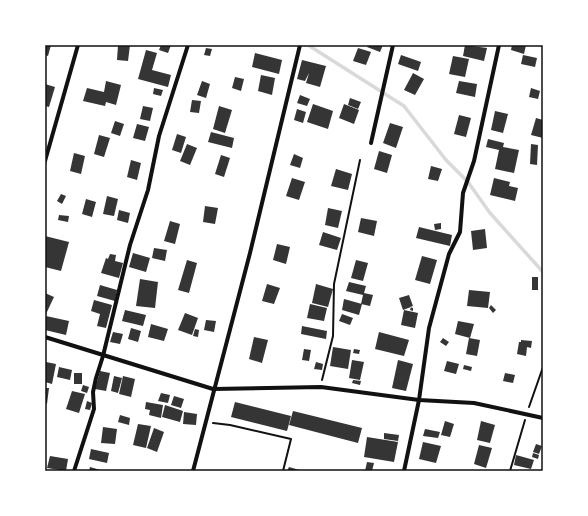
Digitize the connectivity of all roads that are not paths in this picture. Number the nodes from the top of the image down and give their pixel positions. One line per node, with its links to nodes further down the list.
1 (78, 45): 7 (street)
2 (188, 45): 9 (street)
3 (300, 45): 10 (street)
4 (393, 45): 6 (street)
5 (499, 45): 11 (street)
6 (371, 143)
7 (45, 161)
8 (45, 337): 9 (street)
9 (103, 356): 10 (street); 13 (street)
10 (213, 389): 11 (street); 14 (street)
11 (419, 400): 12 (street); 15 (street)
12 (543, 418)
13 (74, 471)
14 (193, 471)
15 (404, 471)

